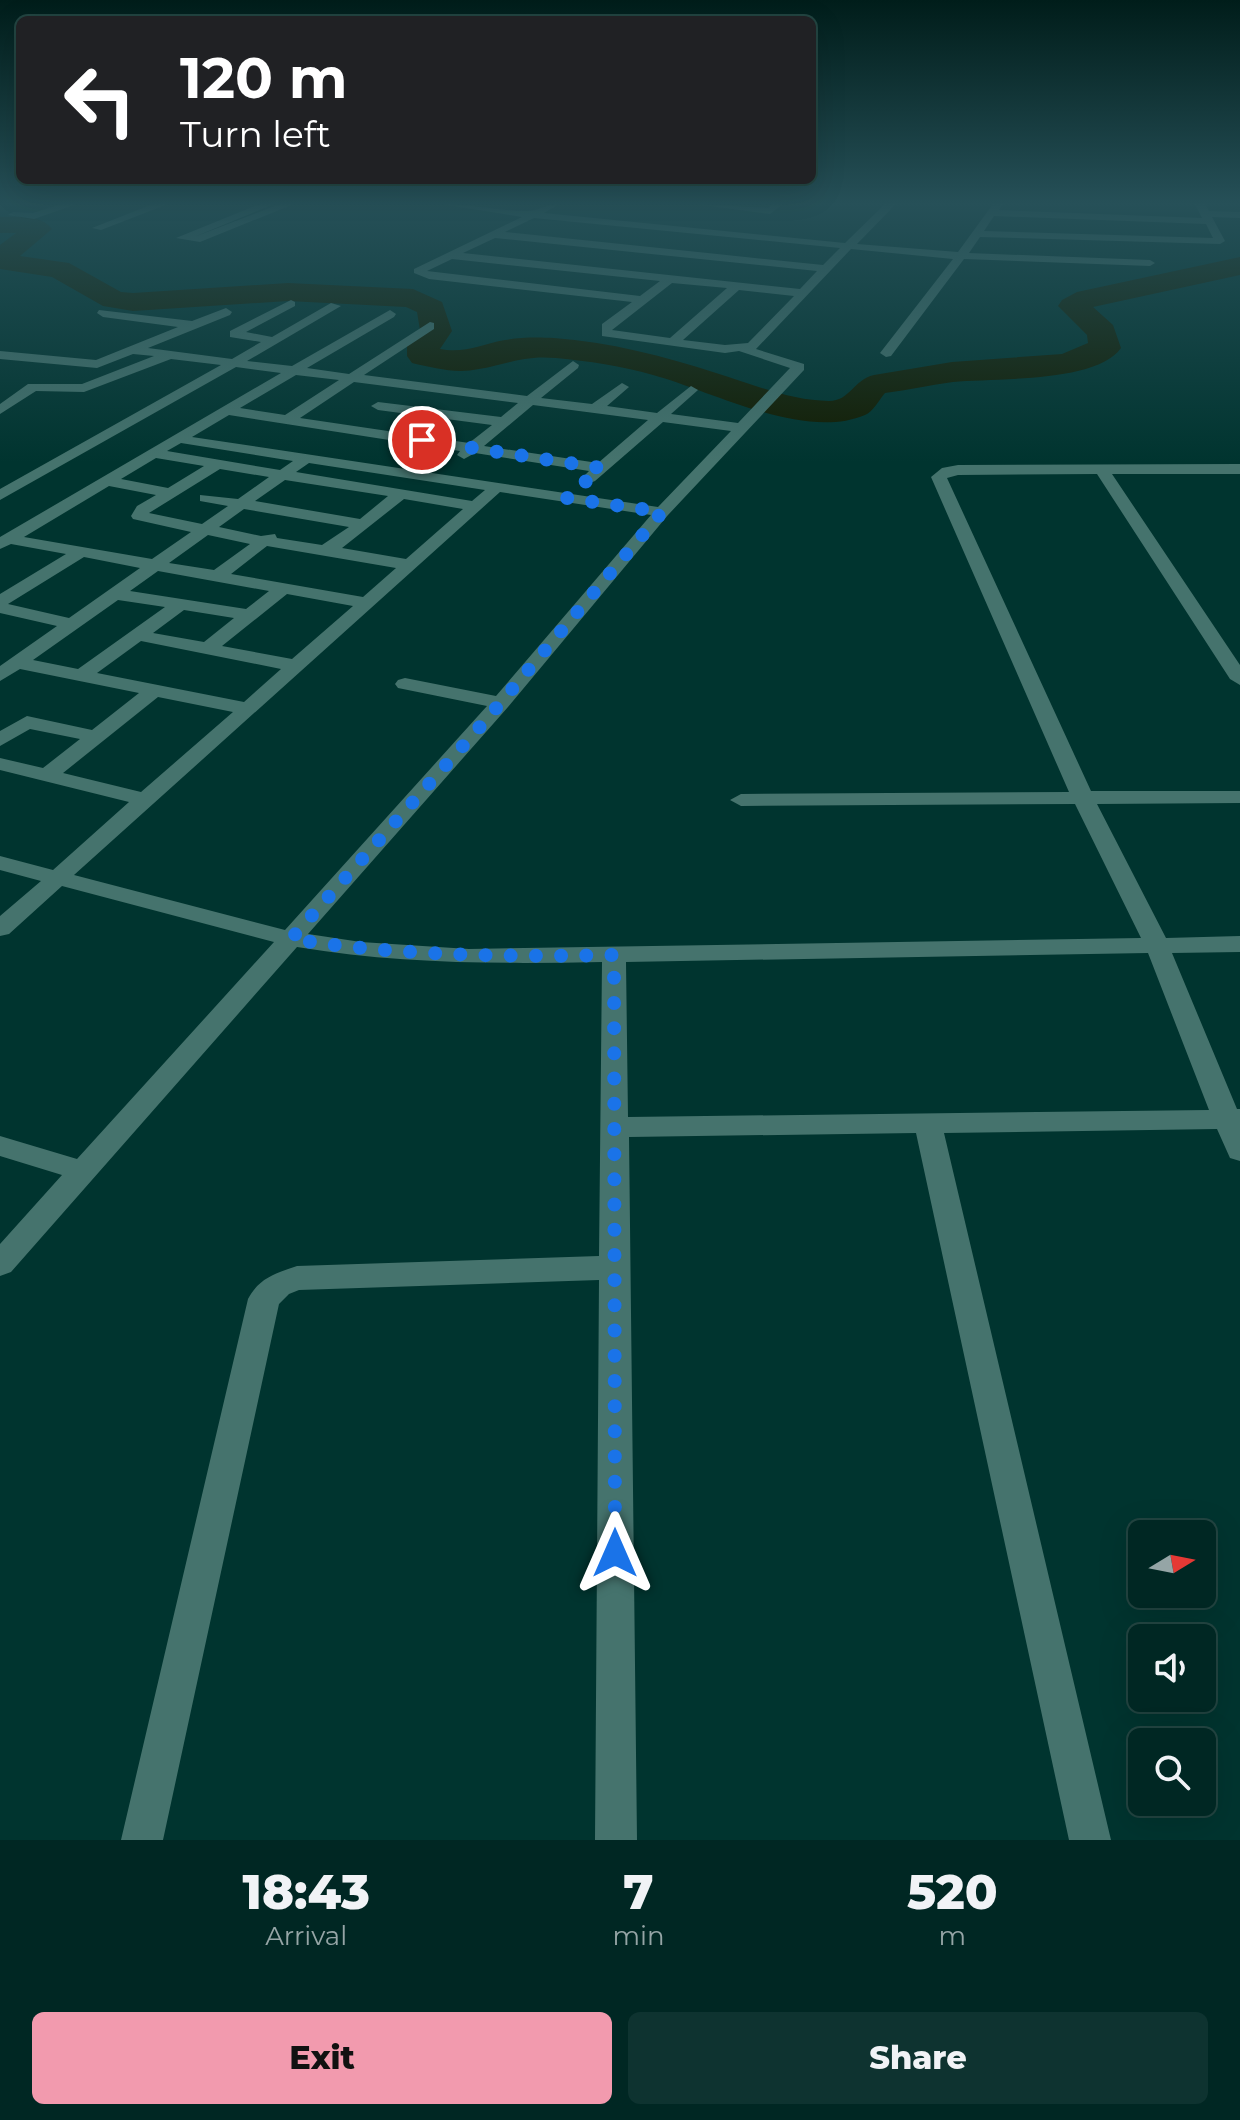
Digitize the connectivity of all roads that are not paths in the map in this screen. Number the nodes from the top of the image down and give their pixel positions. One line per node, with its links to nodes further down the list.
1 (553, 290): 8 (street)
2 (656, 290): 8 (street)
3 (732, 290): 17 (street)
4 (772, 290): 7 (street)
5 (805, 290): 7 (street)
6 (935, 290): 20 (street)
7 (802, 293): 18 (street)
8 (643, 300): 17 (street)
9 (291, 304): 16 (street)
10 (335, 306): 16 (street)
11 (226, 312): 14 (street)
12 (103, 313): 14 (street)
13 (390, 314): 25 (street)
14 (193, 325): 19 (street)
15 (430, 326): 26 (street)
16 (275, 341): 23 (street)
17 (672, 343): 18 (street)
18 (744, 349): 38 (street)
19 (133, 350): 21 (street); 22 (street)
20 (886, 353)
21 (171, 354): 23 (street); 32 (street)
22 (0, 355)
23 (238, 362): 25 (street); 54 (street)
24 (573, 365): 30 (street)
25 (298, 370): 26 (street); 34 (street)
26 (354, 378): 27 (street); 36 (street)
27 (408, 385): 30 (street); 31 (street)
28 (622, 387): 33 (street)
29 (691, 390): 35 (street)
30 (529, 401): 33 (street); 37 (street)
31 (378, 406): 37 (street); 39 (street)
32 (0, 410)
33 (594, 410): 35 (street)
34 (229, 411): 36 (street); 40 (street)
35 (659, 418): 38 (street); 45 (street)
36 (287, 420): 39 (street)
37 (504, 422): 41 (street)
38 (744, 428): 59 (street)
39 (345, 429): 41 (street)
40 (180, 439): 42 (street); 43 (street)
41 (472, 448): 45 (street); 49 (street)
42 (156, 454): 44 (street); 50 (street)
43 (306, 458): 48 (street); 49 (street)
44 (218, 464): 48 (street); 52 (street)
45 (601, 468): 56 (street)
46 (1240, 469): 47 (street)
47 (1102, 470): 83 (street); 95 (street)
48 (283, 474): 53 (street); 57 (street)
49 (437, 478): 51 (street)
50 (108, 481): 52 (street); 63 (street)
51 (497, 487): 56 (street); 58 (street)
52 (172, 493): 62 (street)
53 (401, 494): 58 (street); 61 (street)
54 (0, 495)
55 (206, 498): 57 (street)
56 (567, 498): 59 (street)
57 (241, 505): 60 (street); 62 (street)
58 (476, 506): 68 (street)
59 (662, 512): 86 (street)
60 (300, 514): 61 (street); 64 (street)
61 (363, 524): 65 (street)
62 (208, 528): 64 (street); 67 (street)
63 (4, 541): 66 (street)
64 (263, 541): 65 (street); 69 (street)
65 (323, 550): 68 (street)
66 (81, 552): 67 (street); 72 (street)
67 (156, 565): 69 (street); 71 (street)
68 (409, 565): 73 (street)
69 (217, 576): 70 (street)
70 (283, 588): 73 (street); 76 (street)
71 (115, 594): 74 (street); 77 (street)
72 (0, 602)
73 (368, 603): 80 (street)
74 (179, 605): 76 (street); 78 (street)
75 (0, 608): 77 (street)
76 (249, 615): 79 (street)
77 (72, 624): 81 (street)
78 (137, 635): 79 (street); 82 (street)
79 (207, 649): 80 (street)
80 (297, 666): 87 (street)
81 (6, 670): 82 (street)
82 (81, 676): 85 (street)
83 (1240, 679)
84 (405, 684): 86 (street)
85 (155, 690): 87 (street); 90 (street)
86 (501, 703): 101 (street)
87 (249, 709): 96 (street)
88 (0, 716): 89 (street)
89 (27, 722): 90 (street); 91 (street)
90 (97, 737): 93 (street)
91 (0, 740)
92 (0, 764): 93 (street)
93 (47, 776): 96 (street)
94 (1240, 797): 95 (street)
95 (1083, 798): 97 (street); 102 (street)
96 (146, 800): 99 (street)
97 (741, 800)
98 (0, 863): 99 (street)
99 (58, 877): 100 (street); 101 (street)
100 (0, 929)
101 (291, 939): 104 (street); 110 (street)
102 (1156, 943): 103 (street); 104 (street); 105 (street)
103 (1240, 944)
104 (614, 955): 107 (street)
105 (1233, 1119): 106 (street); 109 (street)
106 (928, 1123): 107 (street); 115 (street)
107 (615, 1127): 112 (street)
108 (0, 1146): 110 (street)
109 (1240, 1151)
110 (83, 1171): 111 (street)
111 (0, 1264)
112 (615, 1267): 113 (street); 114 (street)
113 (142, 1840)
114 (616, 1840)
115 (1090, 1840)

